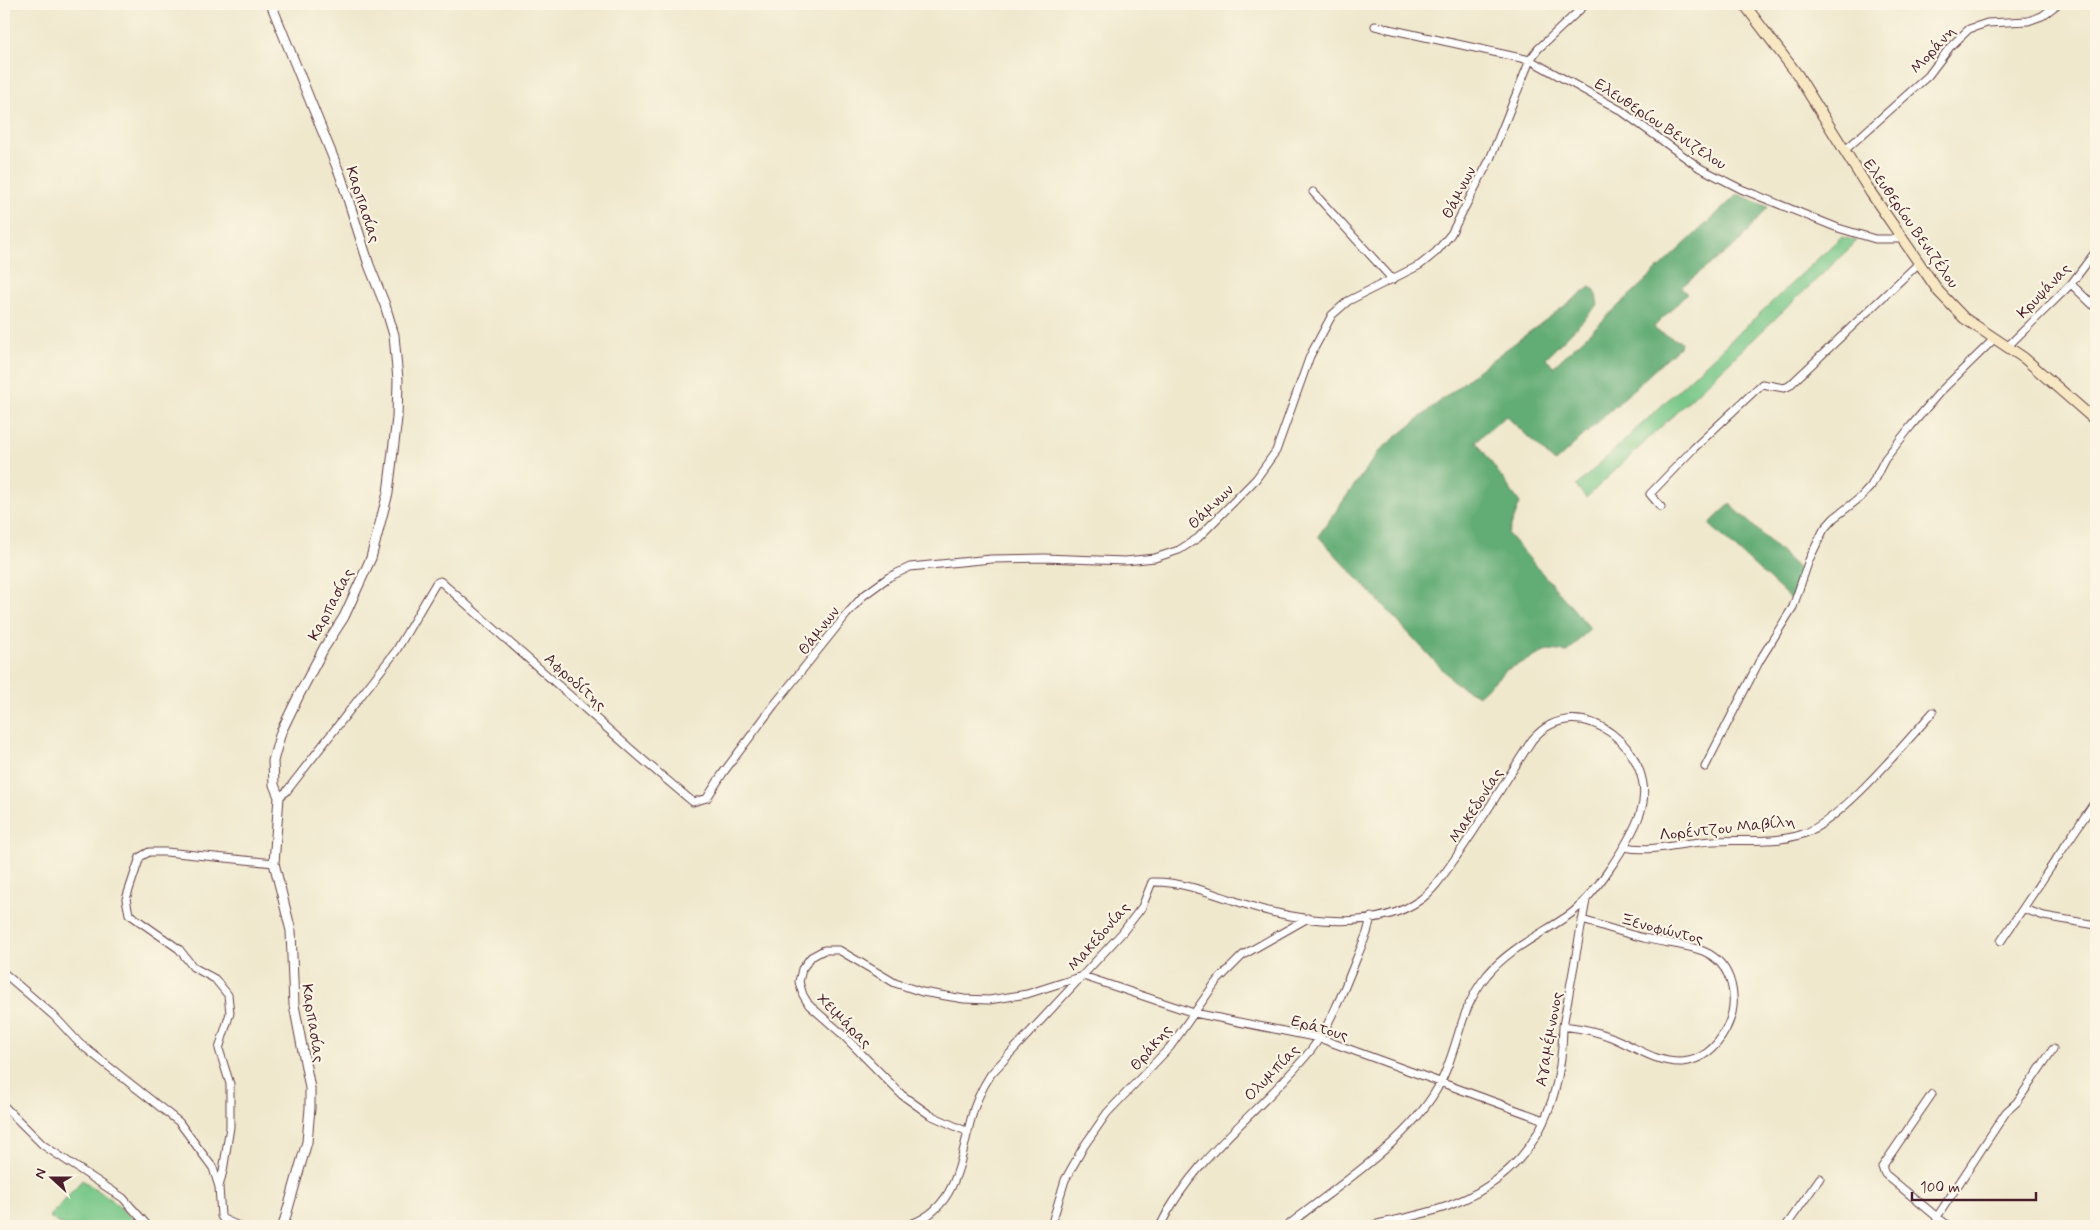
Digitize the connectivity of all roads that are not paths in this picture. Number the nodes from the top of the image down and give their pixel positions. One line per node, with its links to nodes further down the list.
1 (271, 4): 21 (street, Καρπασίας)
2 (1586, 4): 6 (street, Θάμνων)
3 (1744, 4): 7 (main road, Ελευθερίου Βενιζέλου)
4 (2058, 4): 7 (street, Μοράνη)
5 (1375, 26): 6 (street, Ελευθερίου Βενιζελου)
6 (1530, 60): 9 (street, Ελευθερίου Βενιζελου); 12 (street, Θάμνων)
7 (1844, 151): 9 (main road, Ελευθερίου Βενιζέλου)
8 (1313, 192): 12 (street)
9 (1901, 239): 11 (main road, Ελευθερίου Βενιζέλου)
10 (2096, 251): 13 (street, Κρυψάνας)
11 (1918, 264): 15 (main road, Ελευθερίου Βενιζέλου); 18 (street)
12 (1393, 280): 23 (street, Θάμνων)
13 (2072, 284): 14 (street); 16 (street, Κρυψάνας)
14 (2096, 308)
15 (1994, 339): 16 (main road, Ελευθερίου Βενιζέλου); 20 (street)
16 (2008, 346): 17 (main road, Ελευθερίου Βενιζέλου)
17 (2096, 421)
18 (1660, 507)
19 (1933, 712): 24 (street, Λορέντζου Μαβίλη)
20 (1706, 767)
21 (279, 797): 23 (street, Αφροδίτης); 25 (street, Καρπασίας)
22 (2096, 800): 27 (street)
23 (693, 802)
24 (1625, 847): 26 (street, Μακεδονίας); 28 (street, Μακεδονίας)
25 (274, 863): 45 (street); 50 (street, Καρπασίας)
26 (1586, 899): 30 (street, Αγαμέμνονος); 39 (street, Μακεδονίας)
27 (2024, 909): 31 (street); 32 (street)
28 (1371, 917): 29 (street, Μακεδονίας); 37 (street, Ολυμπίας)
29 (1308, 918): 34 (street, Μακεδονίας); 35 (street, Θράκης)
30 (1582, 920): 36 (street, Αγαμέμνονος); 36 (street, Ξενοφώντος)
31 (2096, 925)
32 (2001, 941)
33 (4, 973): 45 (street)
34 (1083, 976): 35 (street, Εράτους); 43 (street, Μακεδονίας); 43 (street, Χειμάρας)
35 (1194, 1013): 37 (street, Εράτους); 53 (street, Θράκης)
36 (1563, 1026): 42 (street, Αγαμέμνονος)
37 (1319, 1038): 39 (street, Εράτους); 54 (street, Ολυμπίας)
38 (2053, 1049): 46 (street)
39 (1440, 1082): 42 (street, Εράτους); 55 (street, Μακεδονίας)
40 (1932, 1094): 46 (street)
41 (4, 1106): 48 (street)
42 (1544, 1120): 56 (street, Αγαμέμνονος)
43 (968, 1132): 47 (street, Μακεδονίας)
44 (1820, 1178): 57 (street)
45 (219, 1187): 49 (street)
46 (1937, 1217): 58 (street)
47 (922, 1219): 51 (street, Μακεδονίας); 52 (street)
48 (148, 1226)
49 (239, 1226)
50 (283, 1226)
51 (904, 1226)
52 (932, 1226)
53 (1051, 1226)
54 (1160, 1226)
55 (1287, 1226)
56 (1369, 1226)
57 (1786, 1226)
58 (1949, 1226)

